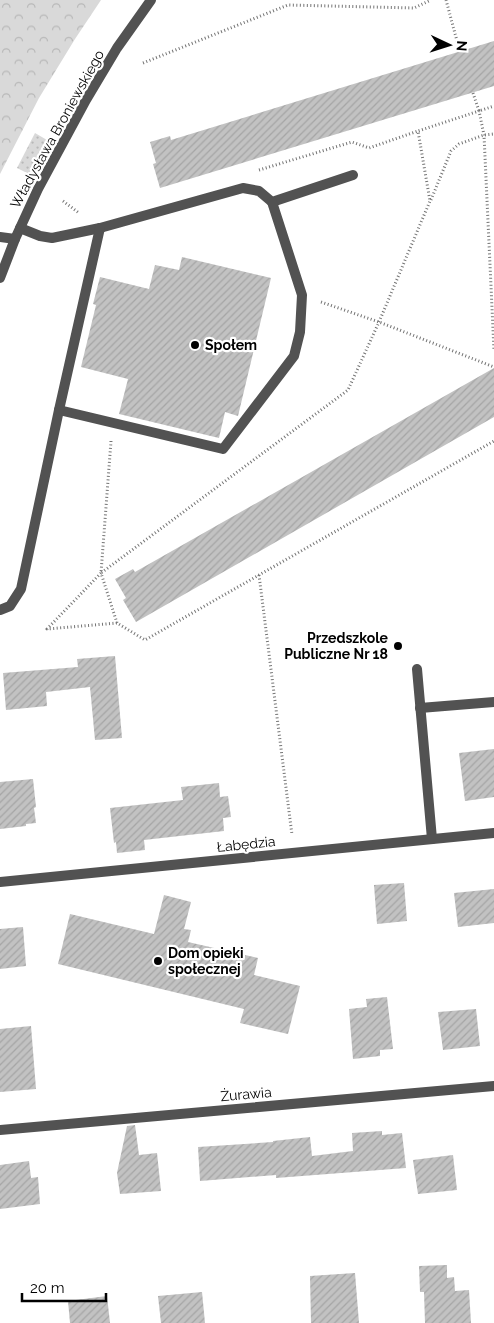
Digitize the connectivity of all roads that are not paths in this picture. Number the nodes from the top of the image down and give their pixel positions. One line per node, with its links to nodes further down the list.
1 (151, 0): 4 (street, Władysława Broniewskiego)
2 (353, 176): 3 (street)
3 (272, 202): 5 (street); 9 (street)
4 (20, 228): 5 (street); 7 (street, Władysława Broniewskiego)
5 (100, 228): 9 (street)
6 (0, 237): 7 (street)
7 (14, 239): 8 (street, Władysława Broniewskiego)
8 (0, 278)
9 (59, 410): 10 (street)
10 (0, 610)
11 (417, 669): 13 (street)
12 (494, 702): 13 (street)
13 (420, 708): 15 (street)
14 (494, 833): 15 (street, Łabędzia)
15 (432, 839): 16 (street, Łabędzia)
16 (0, 882)
17 (494, 1086): 18 (street, Żurawia)
18 (0, 1130)

